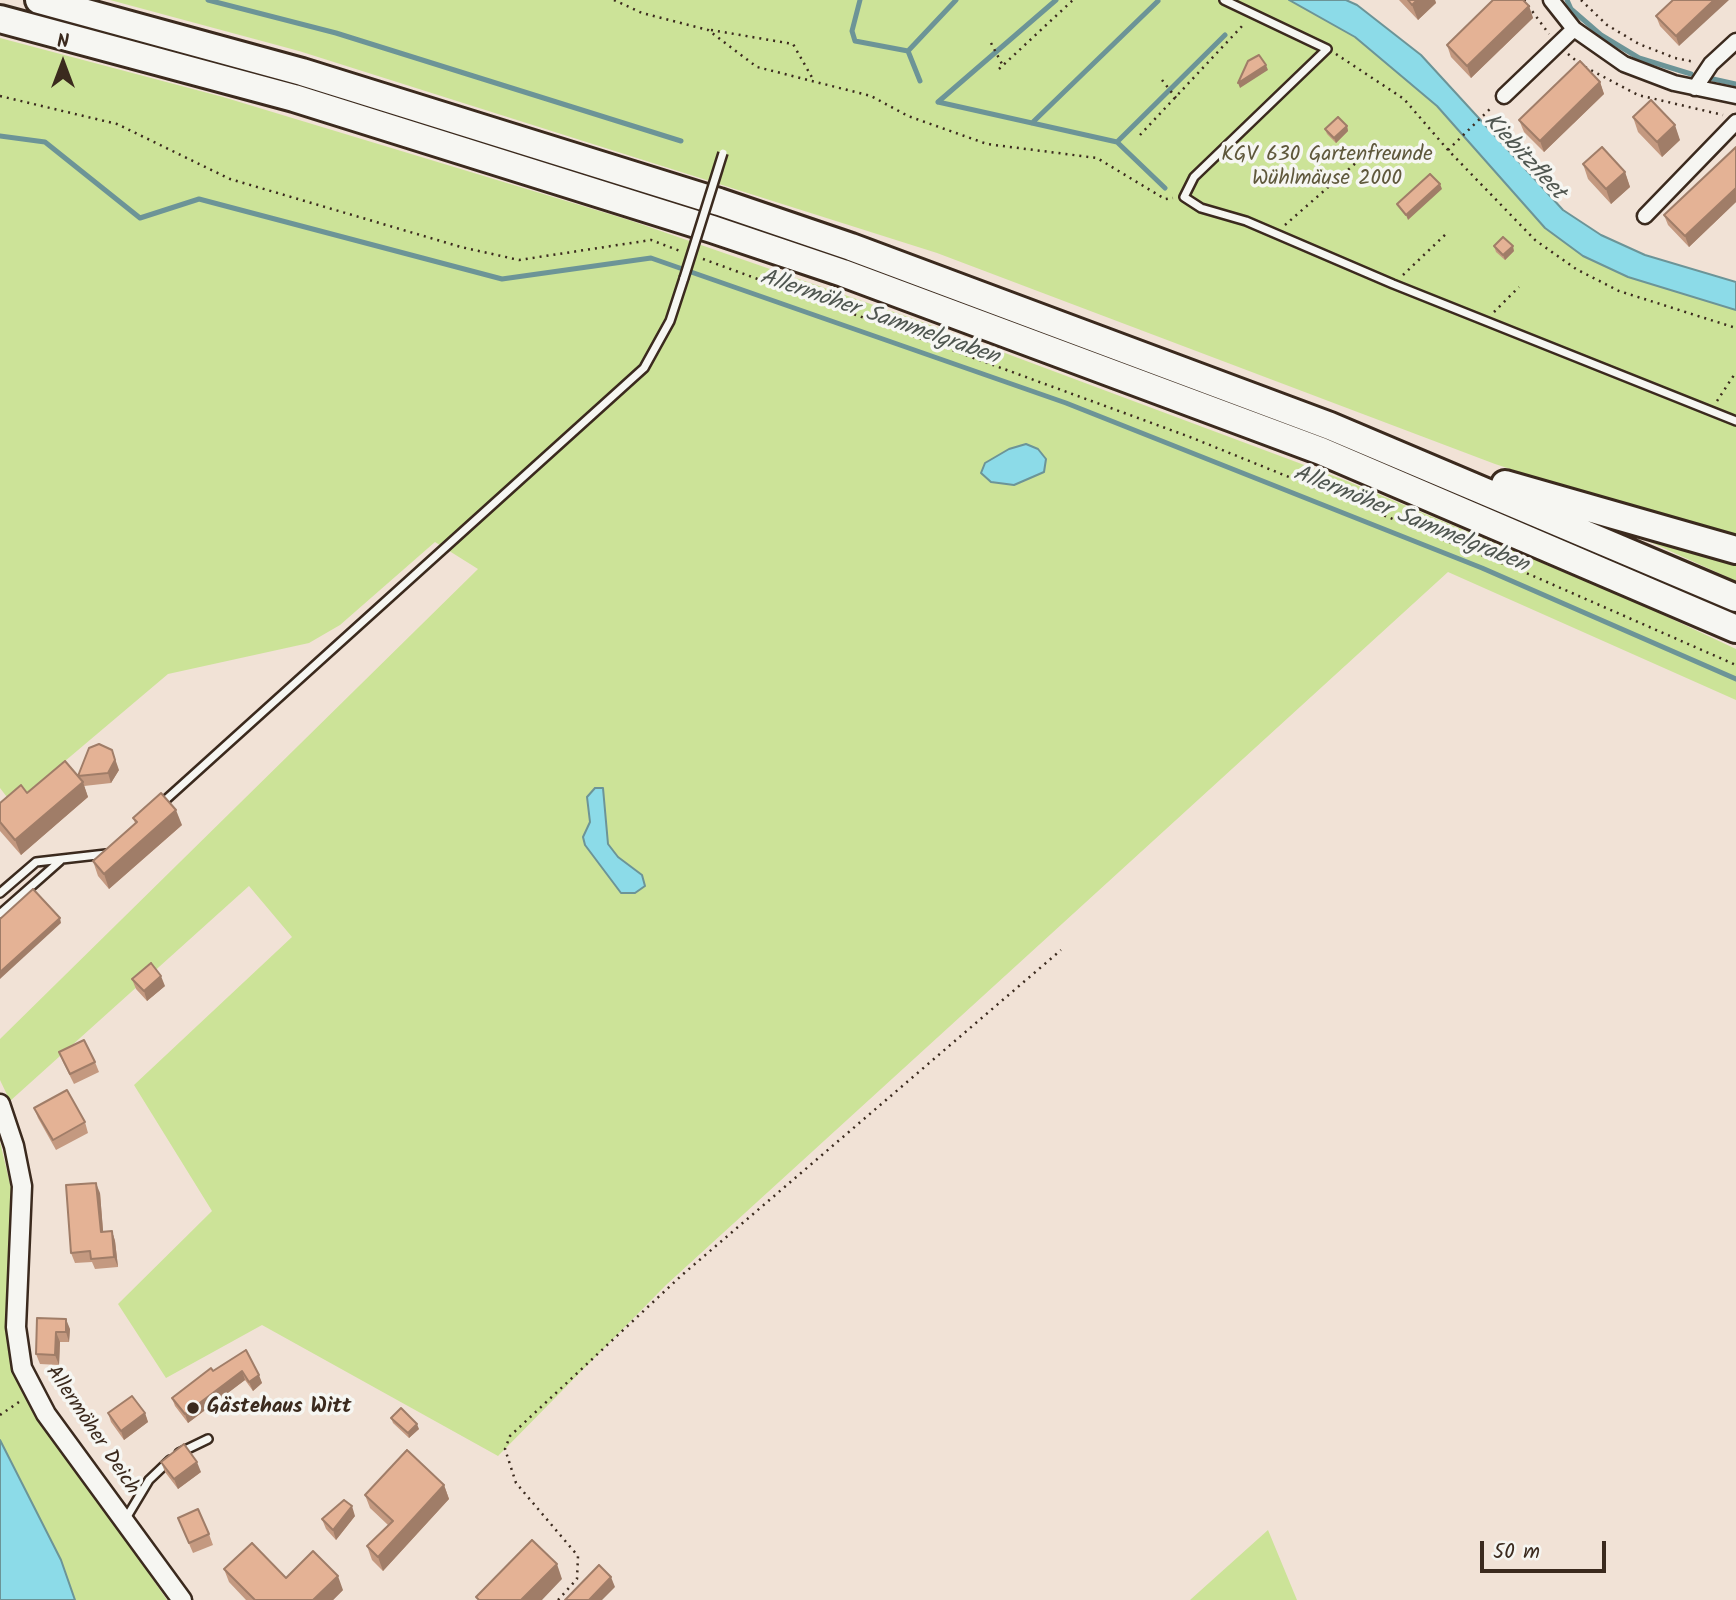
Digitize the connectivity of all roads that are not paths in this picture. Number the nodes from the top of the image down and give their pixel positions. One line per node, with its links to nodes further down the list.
1 (39, 0): 14 (highway)
2 (1223, 0): 13 (lane)
3 (1551, 0): 5 (street)
4 (0, 19): 17 (highway)
5 (1574, 29): 7 (street); 8 (street)
6 (1736, 41): 7 (street)
7 (1695, 88): 9 (street)
8 (1504, 96)
9 (1736, 96)
10 (1736, 122): 12 (street)
11 (723, 153): 18 (lane, bridge)
12 (1645, 216)
13 (1736, 421)
14 (1429, 465): 15 (highway); 16 (highway)
15 (1736, 550)
16 (1736, 598)
17 (1736, 629)
18 (154, 810)
19 (113, 847): 20 (lane)
20 (61, 860): 21 (lane); 22 (lane)
21 (0, 893)
22 (0, 914)
23 (0, 1104): 25 (street, Allermöher Deich)
24 (208, 1439): 25 (lane)
25 (124, 1520): 26 (street, Allermöher Deich)
26 (182, 1600)

